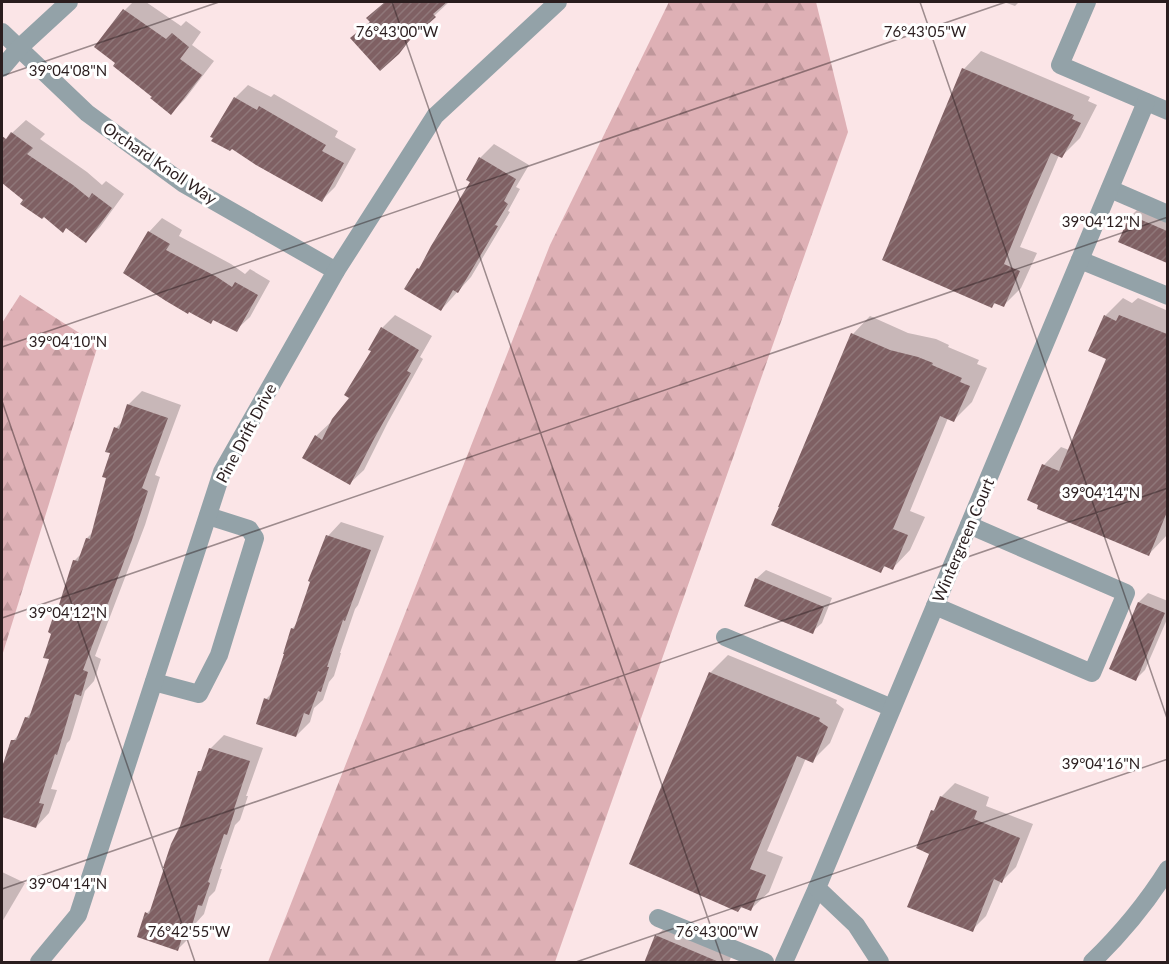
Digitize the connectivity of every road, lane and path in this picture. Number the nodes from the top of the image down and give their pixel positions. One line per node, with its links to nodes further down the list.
1 (69, 2): 5 (street)
2 (558, 2): 12 (street, Pine Drift Drive)
3 (1087, 2): 7 (street)
4 (2, 32): 5 (street, Orchard Knoll Way)
5 (20, 48): 6 (street); 12 (street, Orchard Knoll Way)
6 (2, 68)
7 (1146, 102): 8 (street); 9 (street, Wintergreen Court)
8 (1167, 111)
9 (1110, 189): 10 (street); 11 (street, Wintergreen Court)
10 (1167, 214)
11 (1080, 260): 13 (street); 15 (street, Wintergreen Court)
12 (336, 271): 14 (street, Pine Drift Drive)
13 (1167, 296)
14 (208, 516): 18 (street, Pine Drift Drive); 18 (street)
15 (969, 525): 16 (street, Wintergreen Court); 16 (street)
16 (935, 606): 19 (street, Wintergreen Court)
17 (725, 638): 19 (street)
18 (154, 682): 23 (street, Pine Drift Drive)
19 (892, 708): 21 (street, Wintergreen Court)
20 (1167, 869): 27 (street)
21 (817, 888): 25 (street, Wintergreen Court); 26 (street)
22 (658, 918): 24 (street)
23 (39, 963)
24 (765, 963)
25 (784, 963)
26 (880, 963)
27 (1092, 963)

